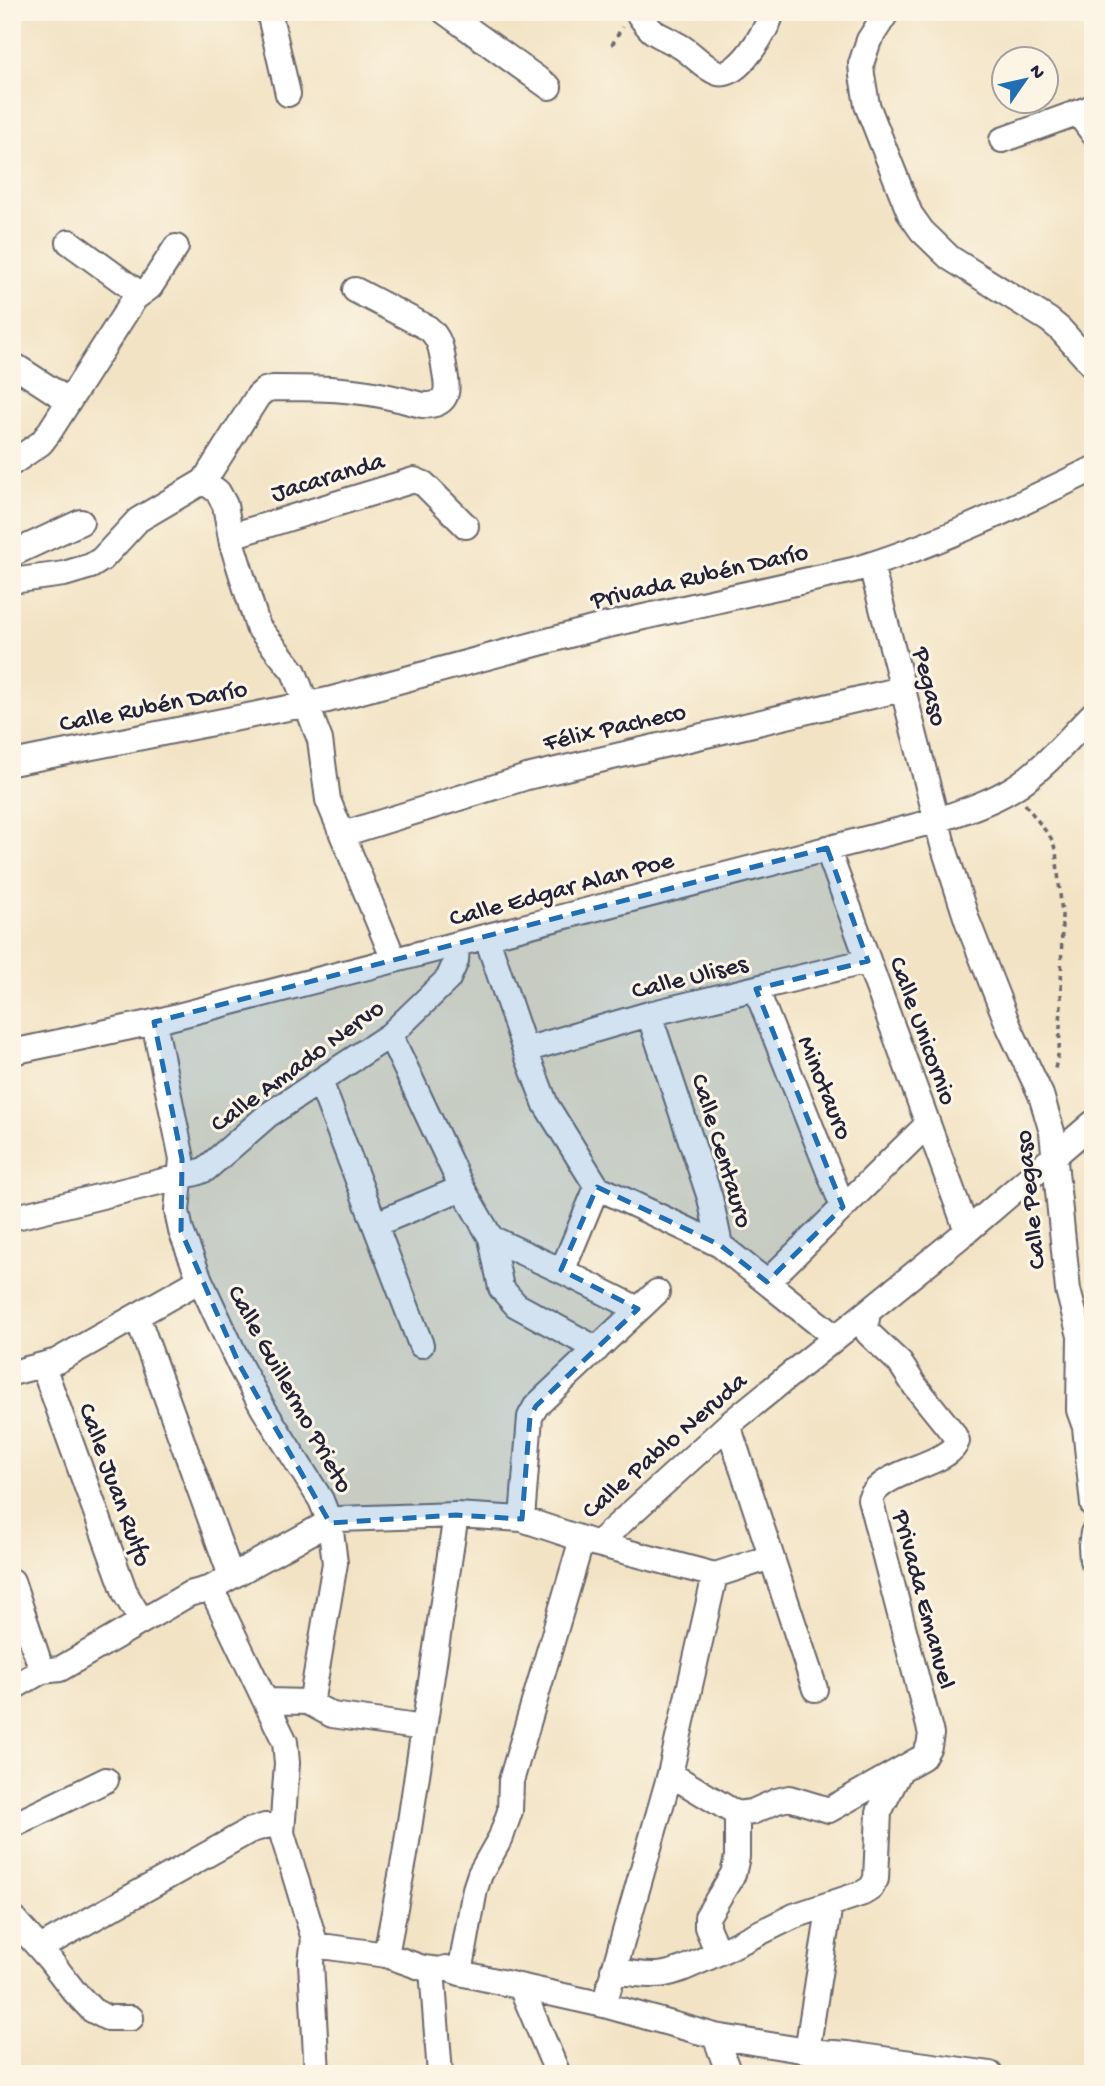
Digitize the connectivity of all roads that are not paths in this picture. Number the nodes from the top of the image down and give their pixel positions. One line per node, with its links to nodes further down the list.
1 (269, 12): 7 (street)
2 (445, 12): 6 (street)
3 (772, 12): 5 (street)
4 (887, 12): 16 (street)
5 (630, 18)
6 (549, 88)
7 (288, 94)
8 (1085, 110): 9 (street); 10 (street)
9 (1093, 133)
10 (1002, 140)
11 (69, 242): 14 (street)
12 (176, 247): 14 (street)
13 (355, 290): 20 (street)
14 (140, 294): 17 (street)
15 (12, 364): 17 (street)
16 (1093, 366)
17 (69, 401): 18 (street)
18 (12, 463)
19 (1093, 469): 25 (street, Privada Rubén Darío)
20 (204, 481): 23 (street); 26 (street)
21 (81, 522): 24 (street)
22 (466, 526): 23 (street, Jacaranda)
23 (231, 536): 28 (street)
24 (12, 554)
25 (871, 565): 27 (street, Pegaso); 28 (street, Privada Rubén Darío)
26 (12, 582)
27 (902, 689): 31 (street, Pegaso); 32 (street, Félix Pacheco)
28 (306, 704): 30 (street, Calle Rubén Darío); 32 (street)
29 (1093, 714): 31 (street, Calle Edgar Alan Poe)
30 (12, 763)
31 (936, 821): 33 (street, Calle Edgar Alan Poe); 47 (street, Calle Pegaso)
32 (343, 834): 36 (street)
33 (827, 848): 34 (street, Calle Edgar Alan Poe); 37 (street, Calle Unicornio)
34 (487, 938): 35 (street, Calle Edgar Alan Poe); 42 (street)
35 (457, 945): 36 (street, Calle Edgar Alan Poe); 41 (street, Calle Amado Nervo)
36 (394, 960): 40 (street, Calle Edgar Alan Poe)
37 (868, 961): 38 (street, Calle Ulises); 46 (street, Calle Unicornio)
38 (756, 989): 39 (street, Calle Ulises); 51 (street, Minotauro)
39 (649, 1014): 42 (street, Calle Ulises); 56 (street, Calle Centauro)
40 (154, 1022): 43 (street, Calle Edgar Alan Poe); 48 (street, Calle Guillermo Prieto)
41 (390, 1035): 44 (street, Calle Amado Nervo); 50 (street)
42 (525, 1051): 49 (street)
43 (12, 1052)
44 (320, 1081): 48 (street, Calle Amado Nervo); 53 (street)
45 (1093, 1123): 47 (street, Calle Pablo Neruda)
46 (928, 1124): 51 (street); 54 (street, Calle Unicornio)
47 (1055, 1154): 54 (street, Calle Pablo Neruda); 70 (street, Calle Pegaso)
48 (182, 1176): 52 (street, Calle Amado Nervo); 58 (street, Calle Guillermo Prieto)
49 (597, 1187): 56 (street); 57 (street)
50 (462, 1188): 53 (street); 55 (street)
51 (842, 1207): 59 (street)
52 (12, 1218)
53 (376, 1224): 65 (street)
54 (967, 1231): 62 (street, Calle Pablo Neruda)
55 (491, 1238): 57 (street); 66 (street)
56 (720, 1245): 59 (street, Calle Centauro)
57 (562, 1271): 61 (street)
58 (200, 1280): 63 (street); 73 (street, Calle Guillermo Prieto)
59 (767, 1282): 64 (street, Calle Centauro)
60 (657, 1292): 61 (street)
61 (638, 1309): 66 (street)
62 (868, 1312): 64 (street, Calle Pablo Neruda); 88 (street, Privada Emanuel)
63 (137, 1316): 67 (street); 80 (street)
64 (835, 1337): 69 (street, Calle Pablo Neruda)
65 (421, 1345)
66 (597, 1349): 72 (street)
67 (43, 1366): 68 (street); 81 (street, Calle Juan Rulfo)
68 (12, 1373)
69 (728, 1425): 75 (street, Calle Pablo Neruda); 76 (street)
70 (1093, 1505)
71 (456, 1515): 72 (street, Calle Pablo Neruda); 73 (street, Calle Pablo Neruda); 87 (street)
72 (522, 1519): 75 (street, Calle Pablo Neruda)
73 (330, 1522): 80 (street, Calle Pablo Neruda); 86 (street, Calle Guillermo Prieto)
74 (1093, 1533): 77 (street)
75 (589, 1541): 78 (street); 102 (street)
76 (771, 1557): 78 (street); 84 (street)
77 (1092, 1560)
78 (715, 1575): 89 (street)
79 (12, 1581): 82 (street)
80 (221, 1582): 81 (street, Calle Pablo Neruda); 85 (street)
81 (141, 1620): 82 (street, Calle Pablo Neruda)
82 (43, 1671): 83 (street, Calle Pablo Neruda)
83 (12, 1688)
84 (815, 1689)
85 (267, 1701): 86 (street); 92 (street)
86 (311, 1704): 87 (street)
87 (424, 1728): 99 (street)
88 (901, 1769): 91 (street, Privada Emanuel); 94 (street)
89 (670, 1774): 91 (street); 101 (street)
90 (106, 1780): 93 (street)
91 (737, 1814): 98 (street)
92 (282, 1824): 96 (street); 97 (street)
93 (12, 1826)
94 (830, 1904): 98 (street); 107 (street)
95 (12, 1917): 97 (street)
96 (314, 1945): 99 (street); 109 (street)
97 (40, 1948): 105 (street)
98 (718, 1953): 101 (street)
99 (386, 1955): 100 (street)
100 (432, 1969): 102 (street); 110 (street)
101 (613, 1970): 104 (street)
102 (460, 1973): 103 (street)
103 (521, 1987): 104 (street); 111 (street)
104 (604, 2004): 106 (street)
105 (131, 2018)
106 (715, 2036): 107 (street); 112 (street)
107 (807, 2051): 108 (street)
108 (851, 2064): 113 (street)
109 (317, 2074)
110 (440, 2074)
111 (558, 2074)
112 (729, 2074)
113 (990, 2074)

